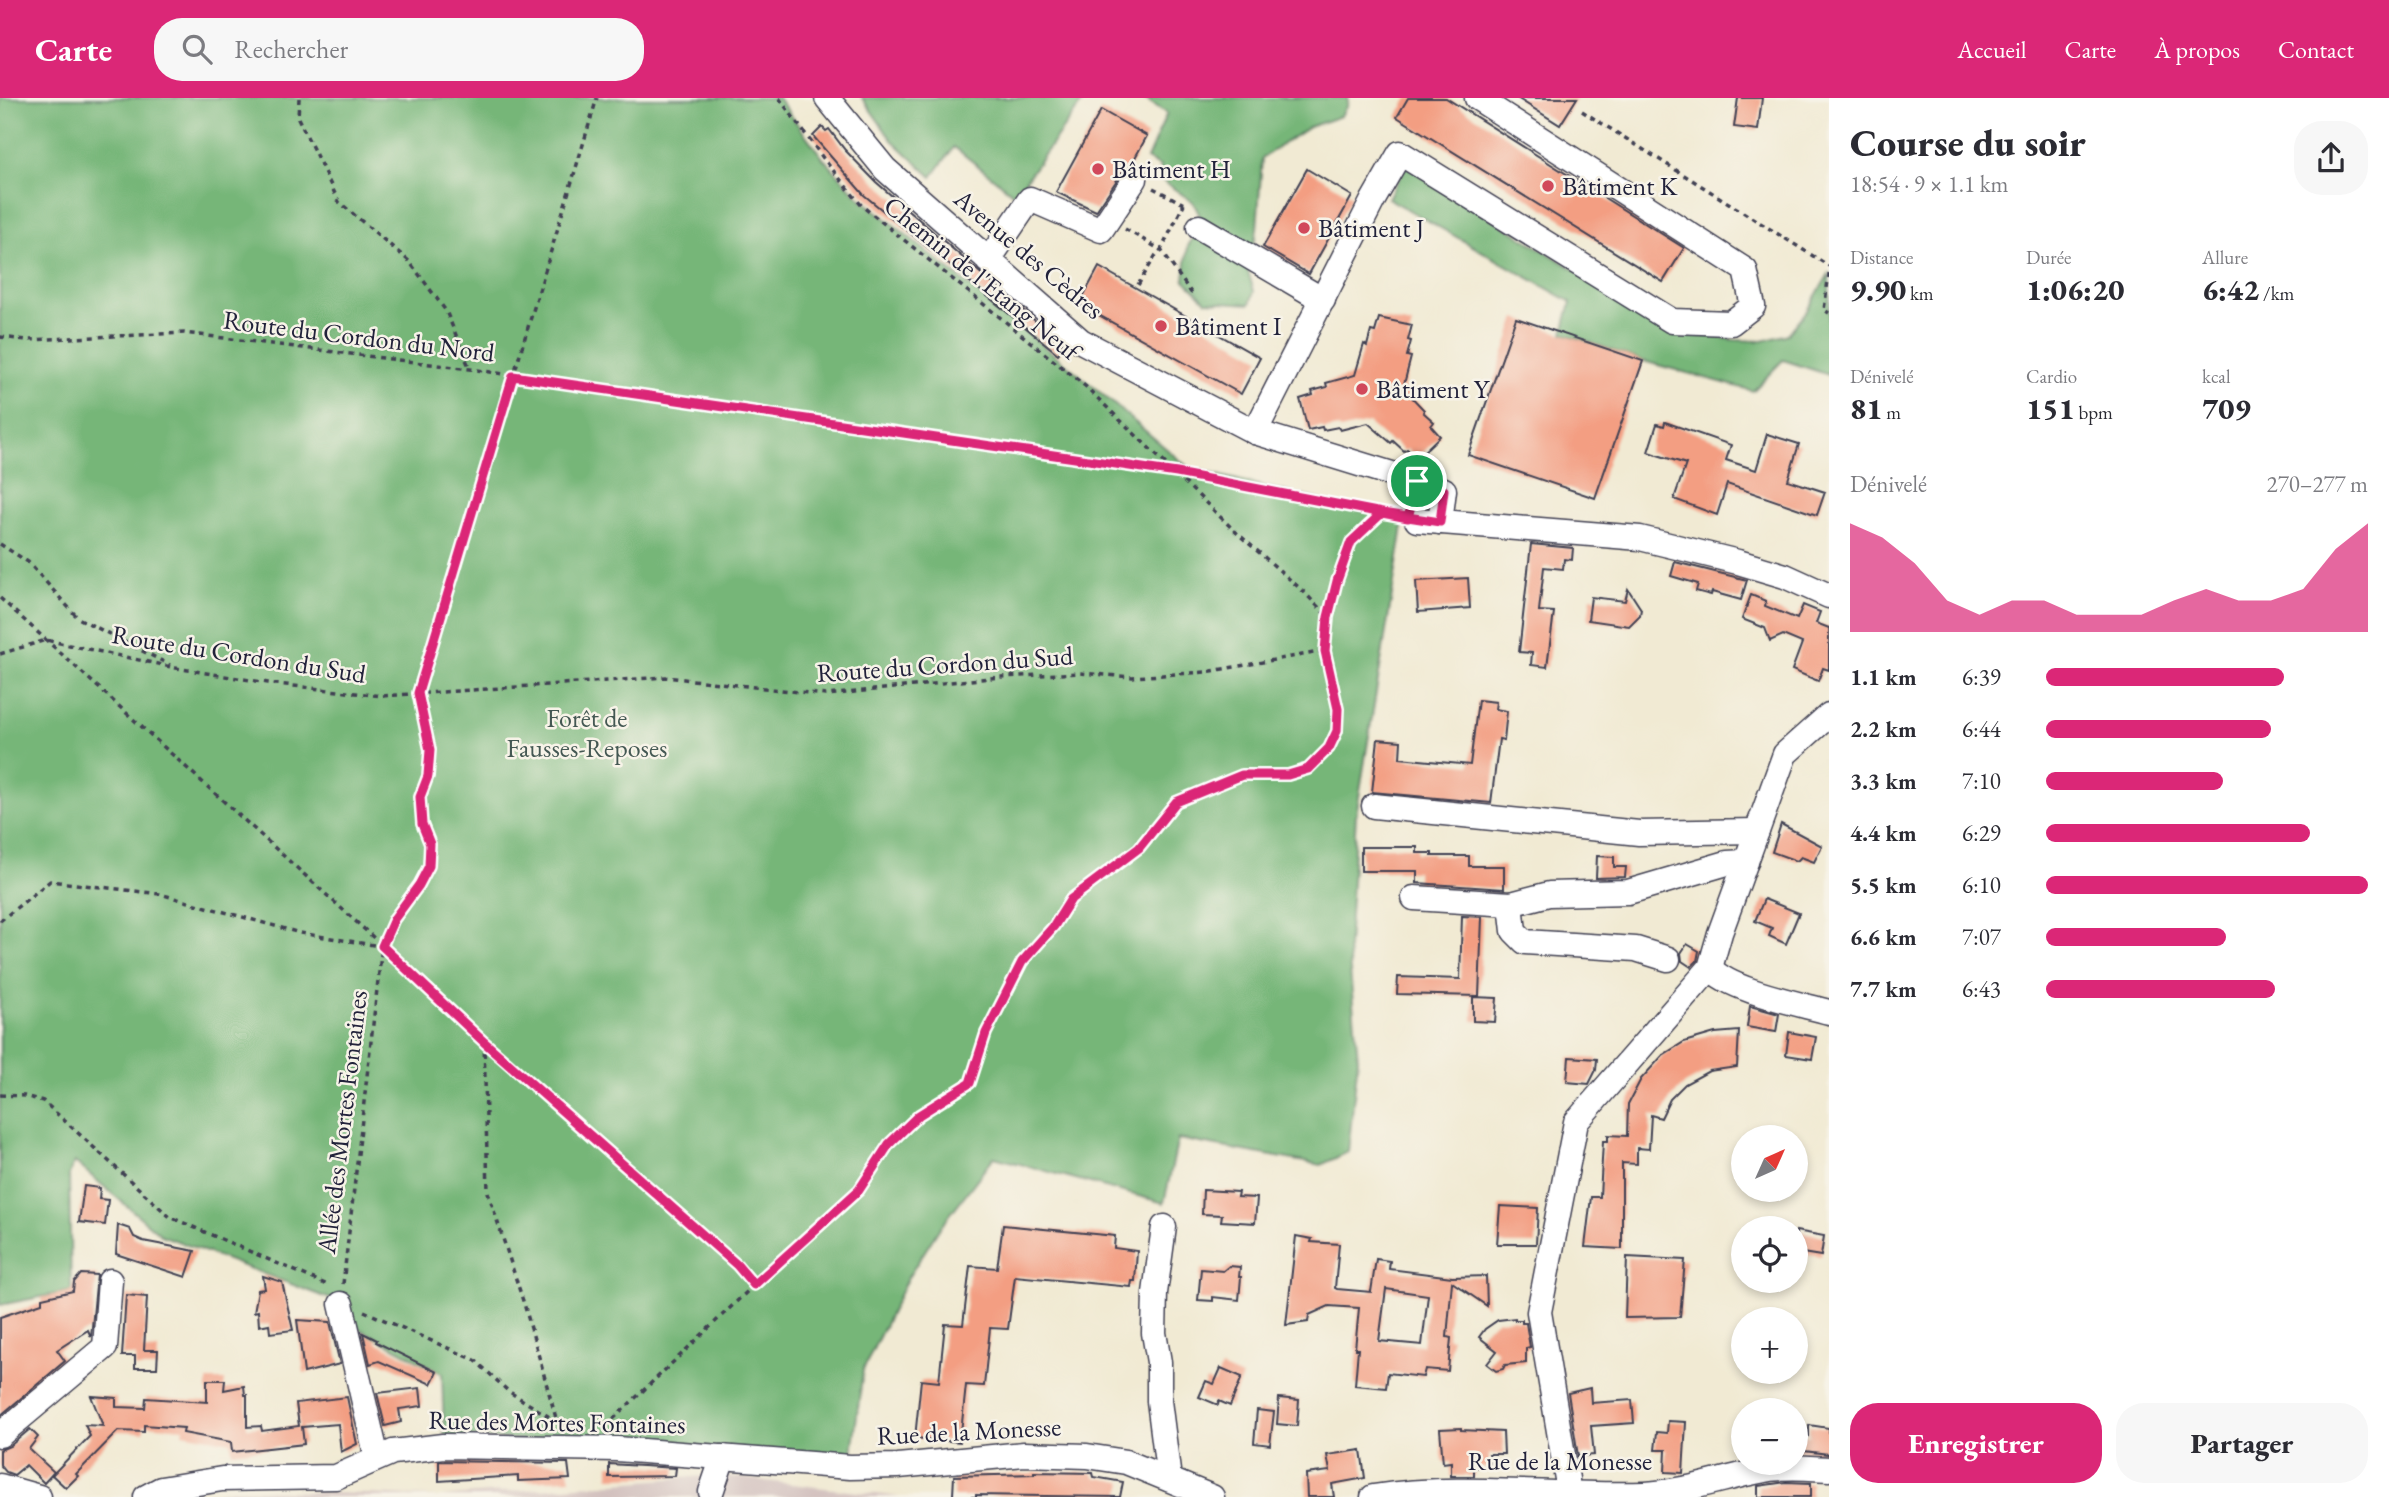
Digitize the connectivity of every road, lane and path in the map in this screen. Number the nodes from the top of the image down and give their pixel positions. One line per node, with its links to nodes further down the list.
1 (299, 98): 20 (path)
2 (597, 98): 21 (path)
3 (779, 98): 23 (path, Chemin de l'Etang Neuf)
4 (827, 98): 12 (street, Avenue des Cèdres)
5 (1477, 98): 17 (street)
6 (1582, 111): 13 (path)
7 (1135, 179): 8 (path); 9 (street)
8 (1184, 204): 10 (path); 11 (path)
9 (1109, 219): 11 (path); 12 (street)
10 (1199, 228): 17 (street)
11 (1161, 250): 15 (path); 16 (path)
12 (988, 261): 22 (street, Avenue des Cèdres)
13 (1829, 266)
14 (1829, 272): 18 (path)
15 (1138, 285)
16 (1192, 294)
17 (1323, 300): 22 (street)
18 (1829, 313)
19 (0, 337): 20 (path, Route du Cordon du Nord)
20 (470, 369): 21 (path, Route du Cordon du Nord)
21 (513, 376): 23 (path, Route du Cordon du Nord); 35 (path)
22 (1255, 432): 24 (street, Avenue des Cèdres)
23 (1177, 473): 25 (path, Route du Cordon du Nord); 30 (path, Chemin de l'Etang Neuf)
24 (1417, 481): 26 (street); 26 (street, Avenue des Cèdres)
25 (1382, 513): 26 (path, Route du Cordon du Nord); 30 (path)
26 (1422, 520): 28 (street)
27 (0, 544): 34 (path)
28 (1829, 596)
29 (0, 598): 31 (path, Route du Cordon du Sud)
30 (1328, 617): 32 (path)
31 (47, 640): 33 (path); 34 (path, Route du Cordon du Sud); 43 (path)
32 (1325, 651): 35 (path, Route du Cordon du Sud); 51 (path)
33 (0, 654)
34 (176, 668): 35 (path, Route du Cordon du Sud)
35 (418, 693): 43 (path, Allée des Mortes Fontaines)
36 (1829, 715): 38 (street)
37 (1374, 806): 38 (street)
38 (1757, 831): 39 (street)
39 (1746, 862): 41 (street); 45 (street)
40 (1414, 898): 41 (street)
41 (1511, 904): 44 (street)
42 (0, 920): 43 (path)
43 (382, 946): 47 (path); 52 (path, Allée des Mortes Fontaines)
44 (1668, 959)
45 (1710, 968): 46 (street); 65 (street)
46 (1829, 1012)
47 (484, 1042): 51 (path); 53 (path)
48 (0, 1095): 52 (path)
49 (1164, 1227): 62 (street)
50 (110, 1281): 57 (street)
51 (754, 1285): 54 (path)
52 (347, 1301): 53 (path); 60 (street)
53 (556, 1420): 56 (path)
54 (606, 1427): 55 (path); 58 (path)
55 (593, 1428)
56 (581, 1429)
57 (0, 1435)
58 (617, 1449): 59 (street, Rue des Mortes Fontaines); 60 (street, Rue des Mortes Fontaines)
59 (723, 1457): 62 (street, Rue de la Monesse); 64 (street)
60 (377, 1458): 67 (street, Rue des Mortes Fontaines)
61 (1829, 1469): 65 (street, Rue de la Monesse)
62 (1169, 1479): 68 (street, Rue de la Monesse)
63 (0, 1486): 66 (street)
64 (711, 1492)
65 (1567, 1494): 69 (street, Rue de la Monesse)
66 (39, 1497)
67 (146, 1497)
68 (1212, 1497)
69 (1373, 1497)

